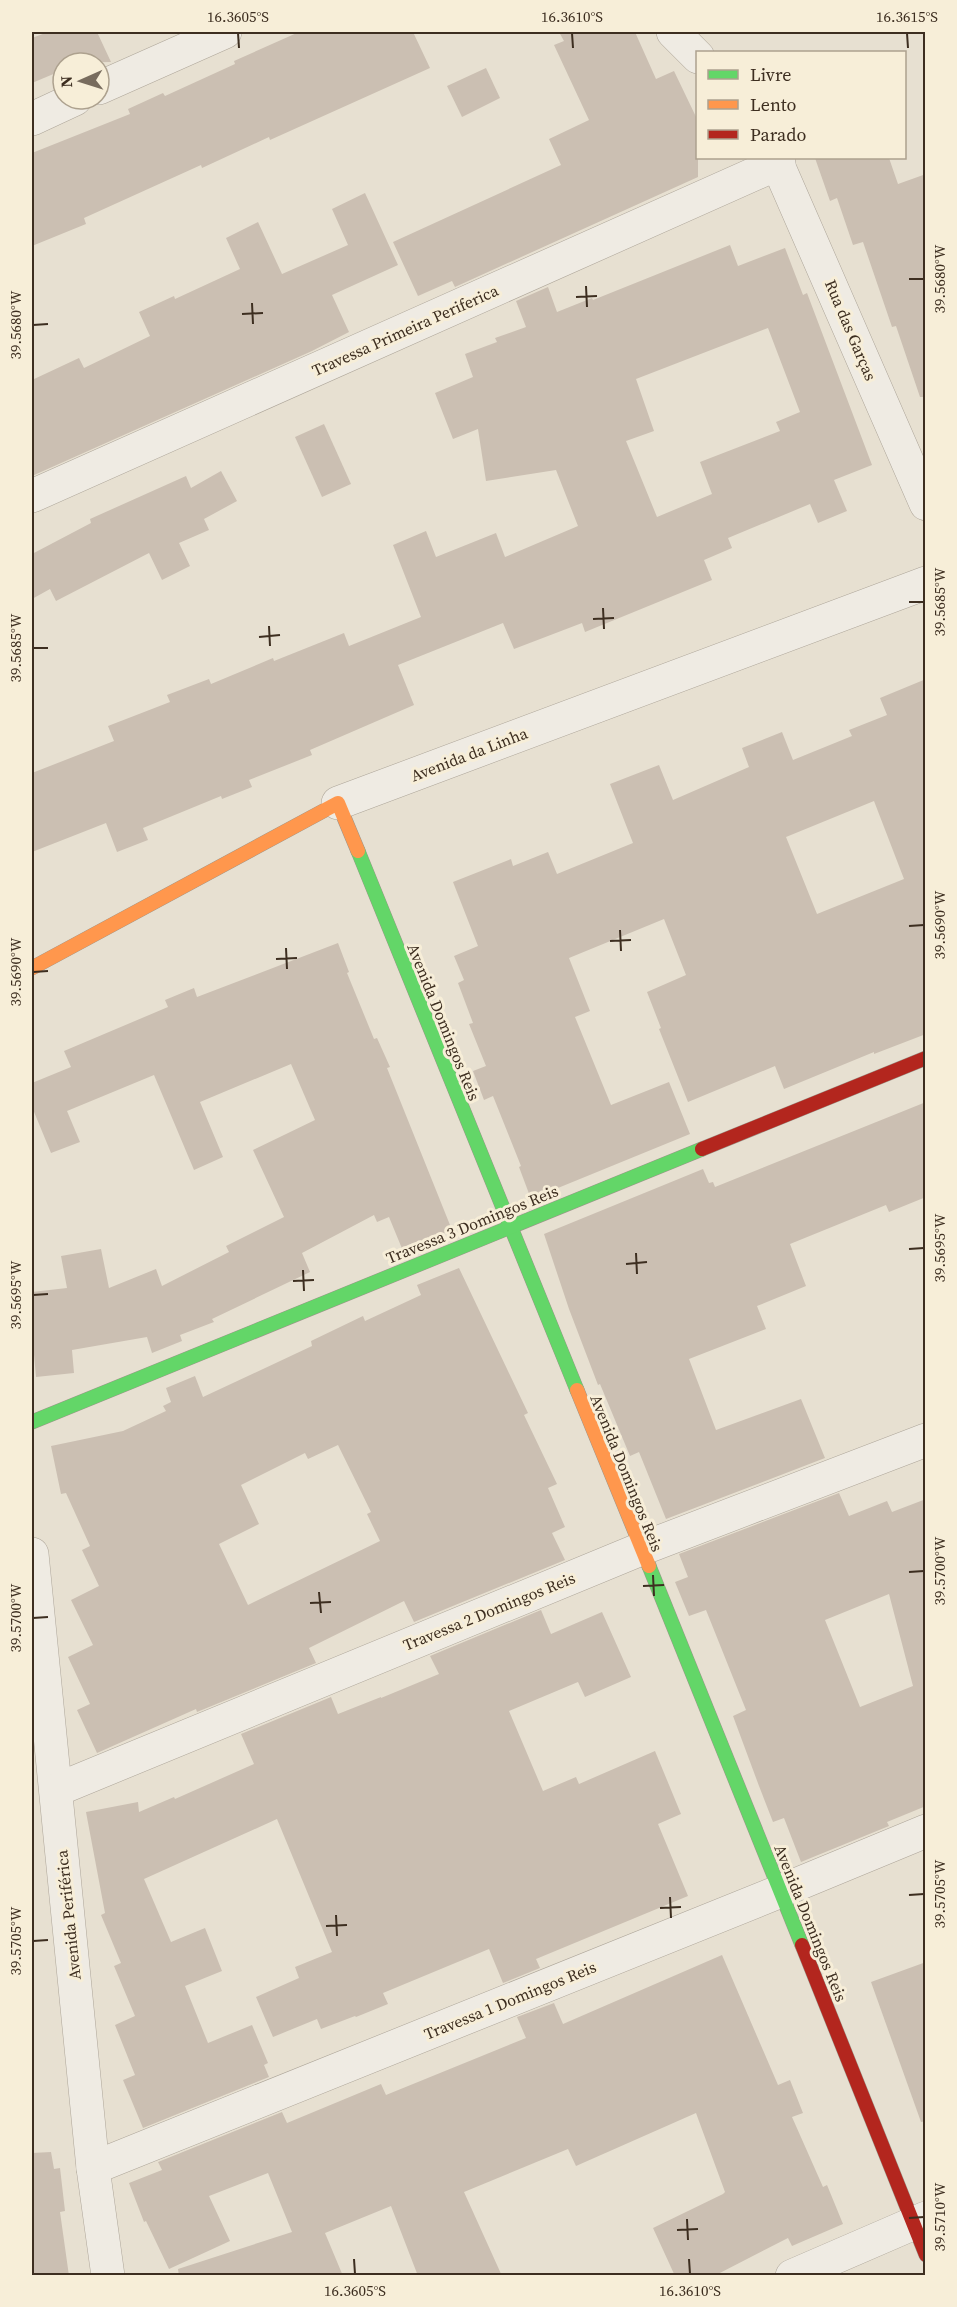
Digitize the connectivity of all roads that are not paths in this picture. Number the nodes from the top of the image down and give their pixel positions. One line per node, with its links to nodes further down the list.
1 (225, 32): 4 (street)
2 (673, 32): 3 (street)
3 (696, 55)
4 (111, 83)
5 (51, 110): 6 (street)
6 (32, 119)
7 (777, 160): 8 (street, Travessa Primeira Periferica); 9 (street, Rua das Garças)
8 (32, 496)
9 (926, 504)
10 (926, 583): 11 (street, Avenida da Linha)
11 (338, 803): 12 (street, Avenida da Linha); 14 (street, Avenida Domingos Reis)
12 (32, 968)
13 (926, 1058): 14 (street, Travessa 3 Domingos Reis)
14 (509, 1226): 15 (street, Travessa 3 Domingos Reis); 17 (street, Avenida Domingos Reis)
15 (32, 1422)
16 (926, 1440): 17 (street, Travessa 2 Domingos Reis)
17 (640, 1549): 19 (street, Travessa 2 Domingos Reis); 21 (street, Avenida Domingos Reis)
18 (32, 1554): 19 (street, Avenida Periférica)
19 (56, 1790): 22 (street, Avenida Periférica)
20 (926, 1831): 21 (street, Travessa 1 Domingos Reis)
21 (781, 1892): 22 (street, Travessa 1 Domingos Reis); 23 (street, Avenida Domingos Reis)
22 (93, 2168): 25 (street, Avenida Periférica)
23 (919, 2221): 24 (street, Avenida Domingos Reis); 26 (street)
24 (926, 2255)
25 (108, 2276)
26 (792, 2276)

